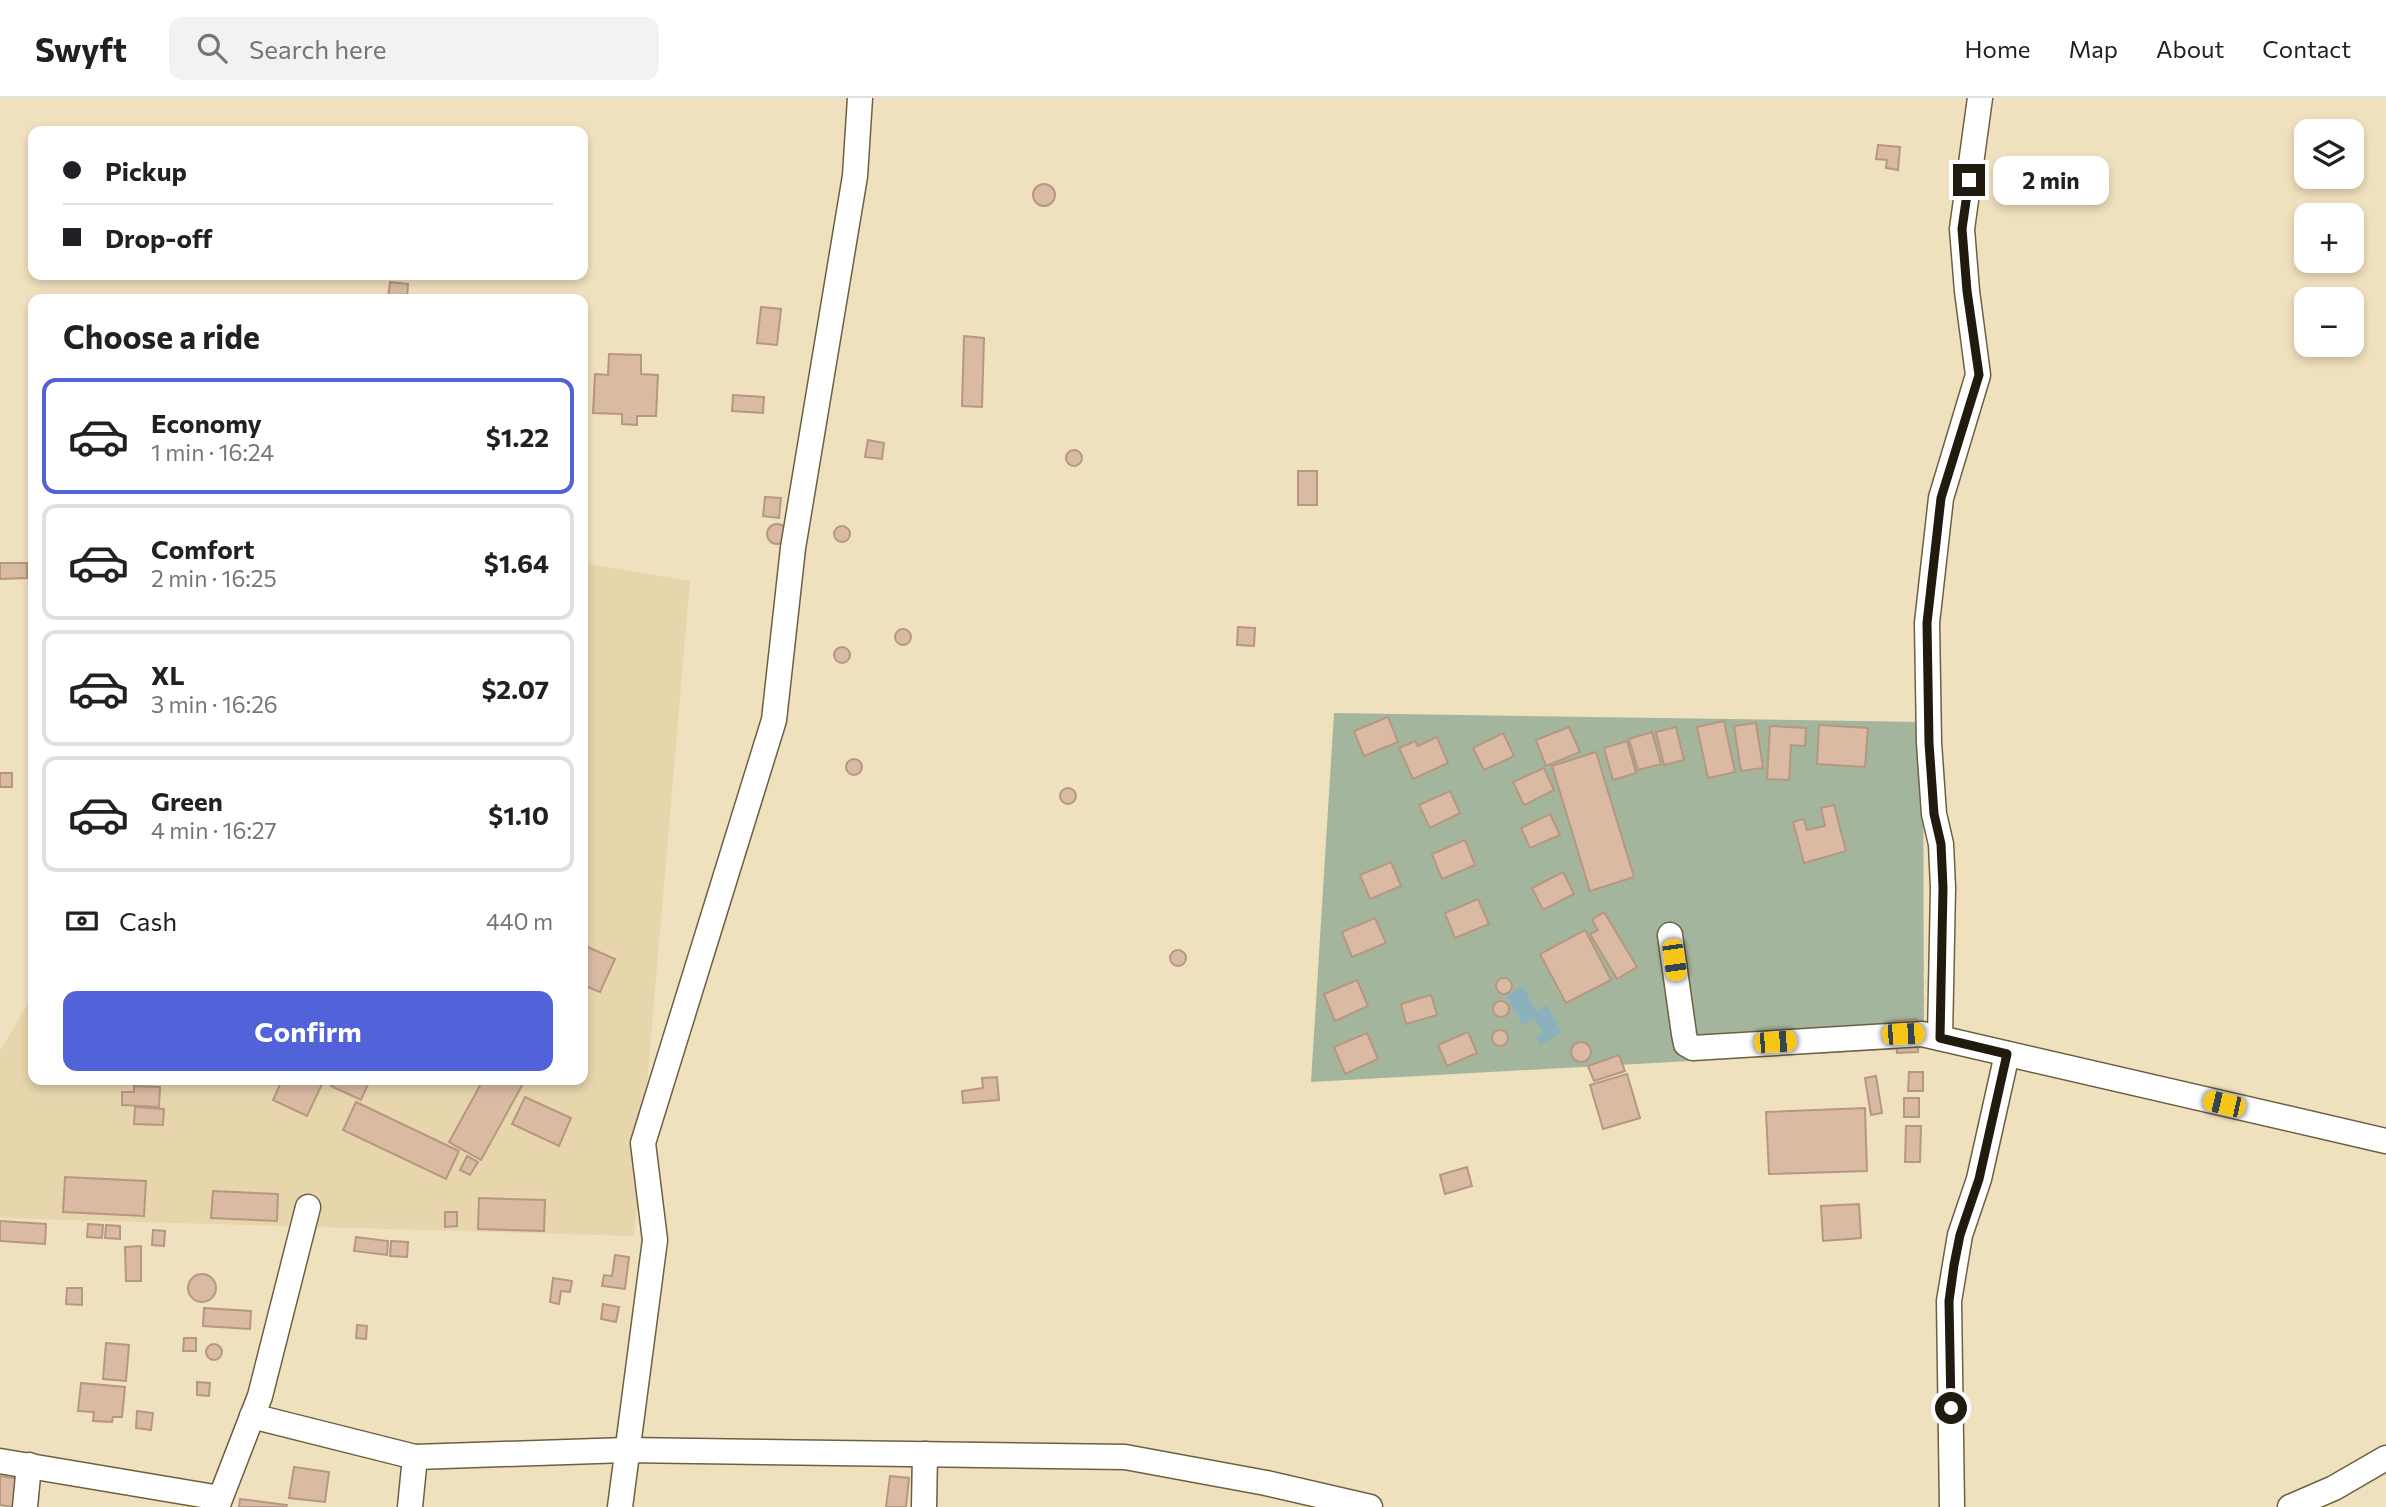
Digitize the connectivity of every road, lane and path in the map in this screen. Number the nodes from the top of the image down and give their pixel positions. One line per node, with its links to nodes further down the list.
1 (860, 98): 9 (street)
2 (1980, 98): 4 (street)
3 (1670, 935): 4 (street)
4 (1940, 1038): 5 (street)
5 (2007, 1054): 6 (street); 21 (street)
6 (2386, 1141)
7 (309, 1207): 8 (street)
8 (252, 1416): 11 (street); 15 (street)
9 (626, 1450): 10 (street); 11 (street); 18 (street)
10 (925, 1454): 19 (street); 20 (street)
11 (415, 1457): 17 (street)
12 (2386, 1458): 22 (street)
13 (0, 1461): 14 (street)
14 (29, 1465): 15 (street); 16 (street)
15 (218, 1503)
16 (25, 1507)
17 (410, 1507)
18 (620, 1507)
19 (924, 1507)
20 (1370, 1507)
21 (1952, 1507)
22 (2290, 1507)

